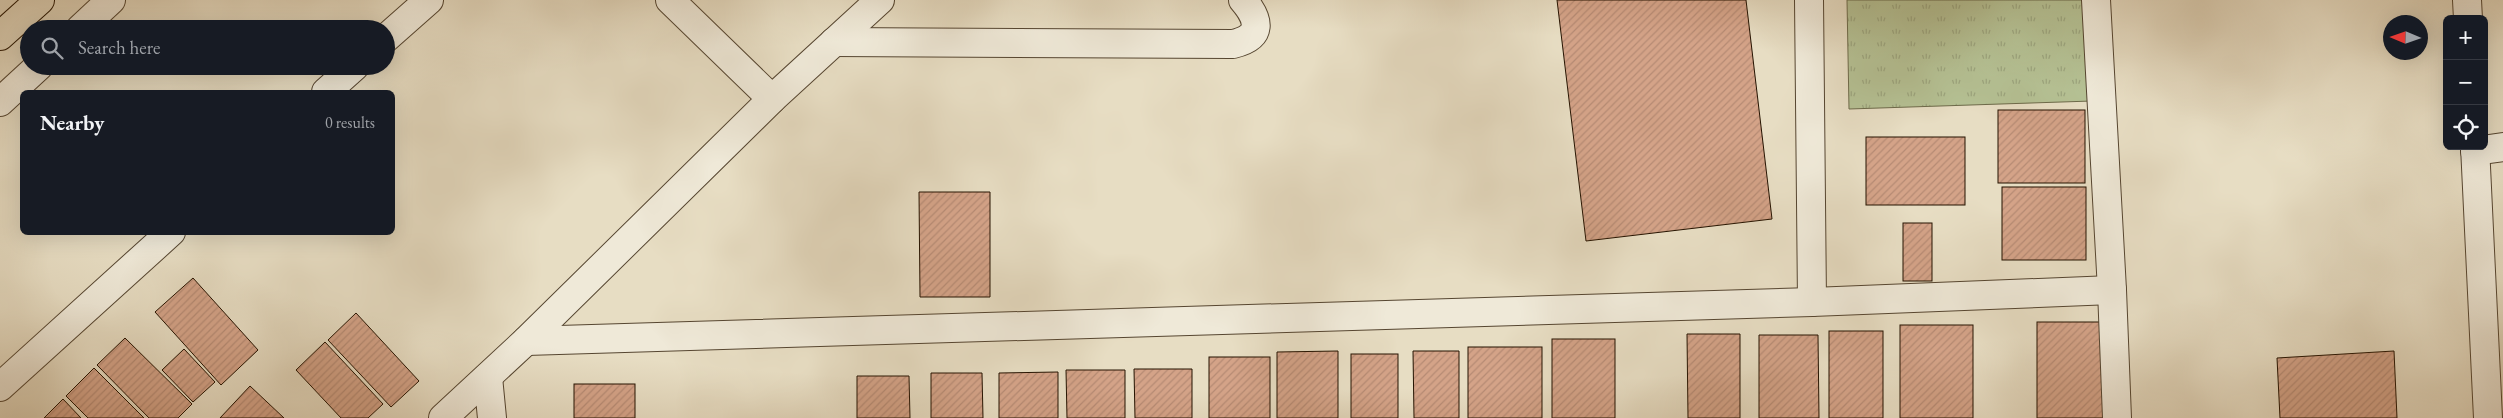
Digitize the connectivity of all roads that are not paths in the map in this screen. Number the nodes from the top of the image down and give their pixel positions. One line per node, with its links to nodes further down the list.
1 (40, 0): 13 (main road)
2 (111, 0): 11 (street)
3 (429, 0): 12 (street)
4 (670, 0): 18 (street)
5 (880, 0): 14 (street)
6 (1243, 0): 14 (street)
7 (1810, 0): 25 (street)
8 (2096, 0): 24 (street)
9 (2467, 0): 10 (street)
10 (2468, 15)
11 (90, 20)
12 (395, 30)
13 (0, 36)
14 (834, 42): 18 (street)
15 (29, 75): 19 (street)
16 (345, 75): 17 (street)
17 (328, 90)
18 (772, 99): 26 (street)
19 (0, 102)
20 (2503, 147): 21 (street)
21 (2488, 148)
22 (2475, 150): 32 (street)
23 (169, 235): 28 (street)
24 (2112, 290): 25 (street); 31 (street)
25 (1812, 302): 26 (street)
26 (526, 340): 27 (street)
27 (488, 377): 29 (street); 30 (street)
28 (0, 388)
29 (443, 418)
30 (492, 418)
31 (2116, 418)
32 (2488, 418)

